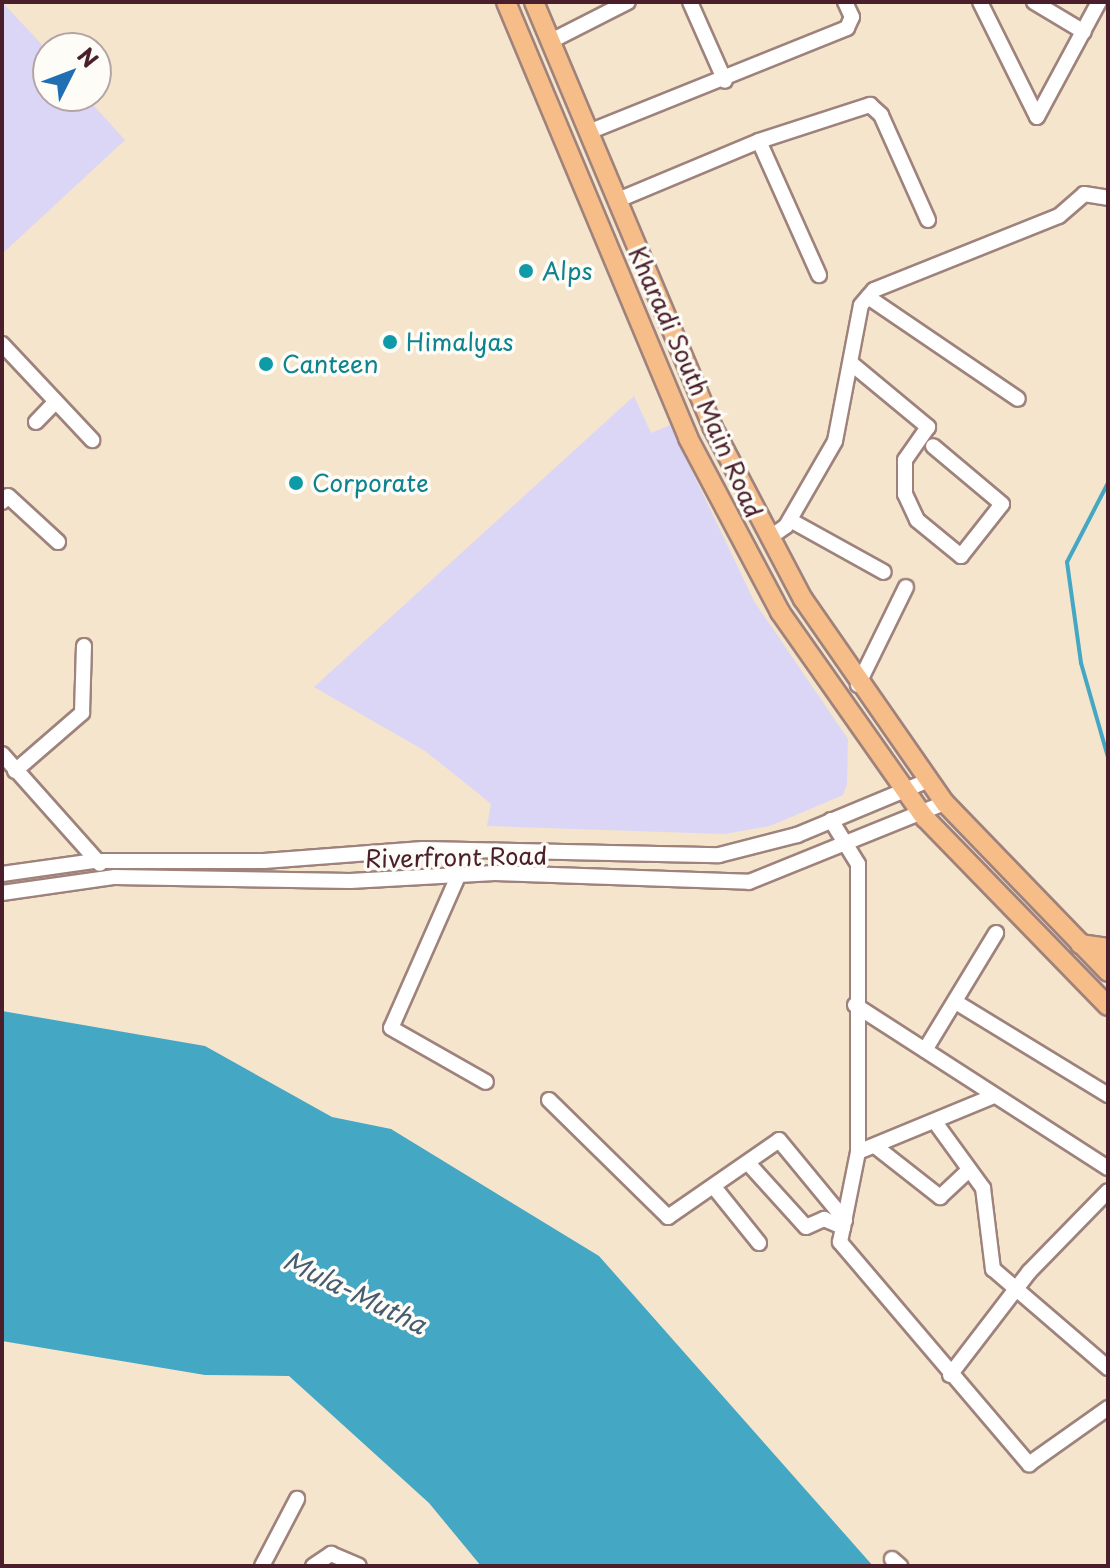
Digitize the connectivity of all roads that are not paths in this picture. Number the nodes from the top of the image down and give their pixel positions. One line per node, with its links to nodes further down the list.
1 (506, 2): 37 (main road, Kharadi South Main Road)
2 (534, 2): 10 (main road, Kharadi South Main Road)
3 (628, 2): 10 (street)
4 (690, 2): 11 (street)
5 (845, 2): 11 (street)
6 (980, 2): 9 (street)
7 (1034, 2): 9 (street)
8 (1099, 2): 9 (street)
9 (1084, 32)
10 (551, 41): 12 (main road, Kharadi South Main Road)
11 (725, 81): 12 (street)
12 (591, 131): 15 (main road, Kharadi South Main Road)
13 (759, 141): 15 (street); 16 (street); 17 (street)
14 (1108, 198): 18 (street)
15 (618, 200): 28 (main road, Kharadi South Main Road)
16 (928, 220)
17 (819, 275)
18 (868, 297): 20 (street); 21 (street)
19 (2, 344): 22 (street)
20 (852, 364): 25 (street); 27 (street)
21 (1018, 399)
22 (55, 402): 23 (street); 24 (street)
23 (36, 422)
24 (92, 440)
25 (933, 446)
26 (2, 502): 29 (street)
27 (790, 520): 28 (street); 30 (street)
28 (769, 538): 33 (main road, Kharadi South Main Road)
29 (58, 542)
30 (884, 572)
31 (906, 587): 33 (street)
32 (84, 646): 35 (street)
33 (858, 685): 36 (main road, Kharadi South Main Road)
34 (2, 754): 35 (street)
35 (15, 771): 42 (street)
36 (927, 781): 37 (street, Riverfront Road); 38 (main road, Kharadi South Main Road)
37 (903, 789): 39 (main road, Kharadi South Main Road); 40 (street, Riverfront Road)
38 (945, 803): 39 (street, Riverfront Road); 48 (main road, Kharadi South Main Road)
39 (921, 812): 41 (street, Riverfront Road); 51 (main road, Kharadi South Main Road)
40 (831, 820): 41 (street); 42 (street, Riverfront Road)
41 (847, 843): 44 (street, Riverfront Road); 53 (street)
42 (95, 861): 43 (street, Riverfront Road); 45 (street)
43 (2, 874)
44 (459, 874): 45 (street, Riverfront Road); 55 (street)
45 (115, 877): 46 (street, Riverfront Road)
46 (2, 893)
47 (996, 933): 52 (street)
48 (1080, 944): 49 (main road); 50 (main road, Kharadi South Main Road)
49 (1108, 948)
50 (1108, 972)
51 (1106, 1001)
52 (959, 1004): 54 (street); 56 (street)
53 (855, 1005): 54 (street); 61 (street)
54 (925, 1050): 57 (street)
55 (486, 1082)
56 (1108, 1095)
57 (994, 1096): 59 (street); 63 (street)
58 (549, 1100): 65 (street)
59 (935, 1122): 60 (street); 64 (street)
60 (875, 1146): 61 (street); 64 (street)
61 (858, 1152): 67 (street)
62 (748, 1163): 65 (street); 67 (street); 67 (street)
63 (1108, 1168)
64 (969, 1170): 69 (street)
65 (714, 1187): 68 (street)
66 (1108, 1191): 69 (street)
67 (844, 1223): 71 (street)
68 (759, 1243)
69 (1015, 1289): 70 (street); 71 (street)
70 (1108, 1368)
71 (950, 1375): 72 (street)
72 (1108, 1408)
73 (297, 1499): 74 (street)
74 (262, 1566)
75 (313, 1566): 76 (street)
76 (359, 1566)

